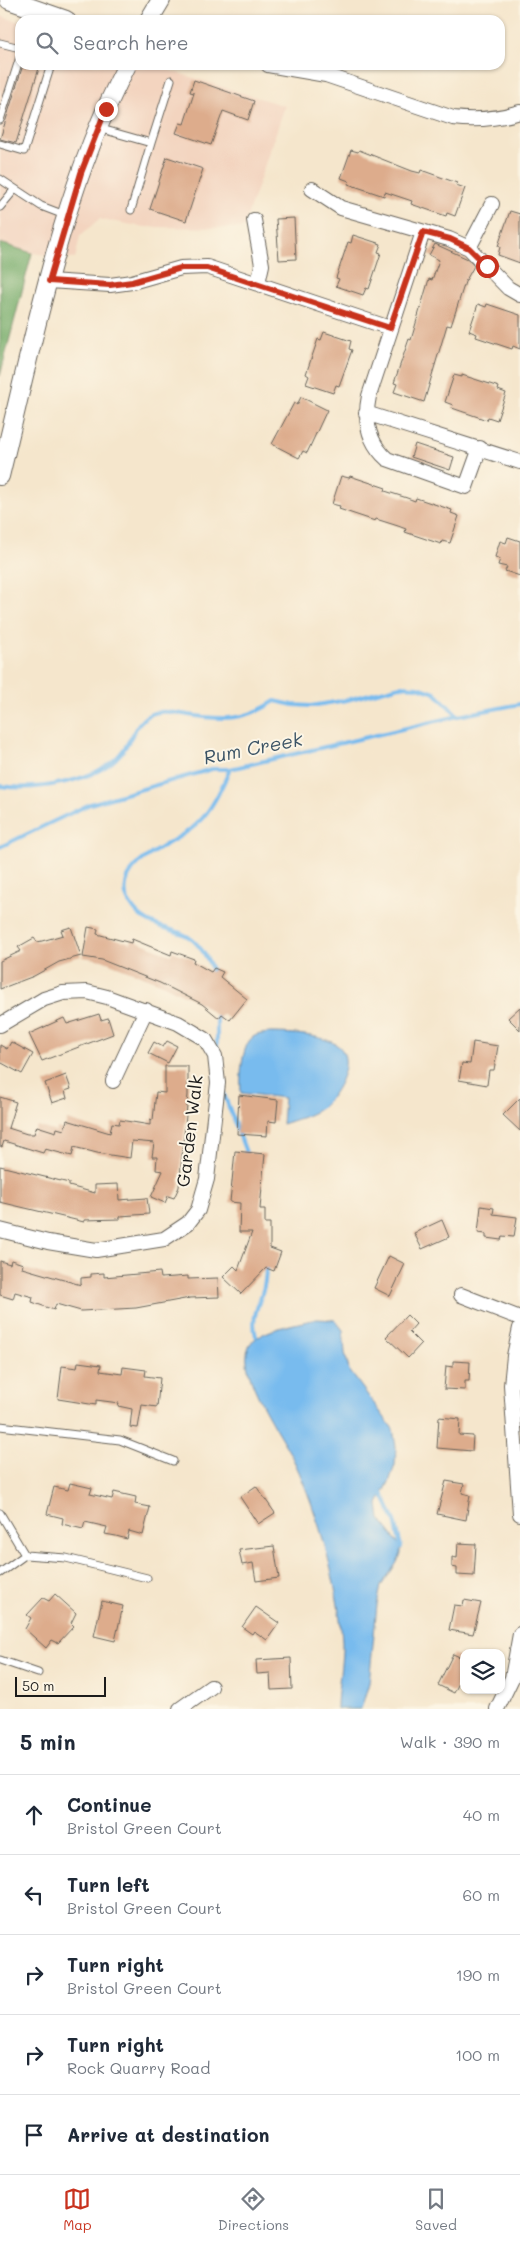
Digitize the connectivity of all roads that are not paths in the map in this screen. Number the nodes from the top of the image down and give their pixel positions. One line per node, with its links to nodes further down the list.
1 (9, 0): 3 (street)
2 (161, 0): 4 (street)
3 (46, 15)
4 (152, 15)
5 (0, 43): 6 (lane)
6 (15, 47)
7 (16, 70): 13 (lane)
8 (48, 70): 16 (lane)
9 (125, 70): 14 (street)
10 (297, 70): 12 (street)
11 (171, 80): 15 (lane)
12 (520, 112)
13 (0, 120)
14 (98, 128): 15 (lane); 23 (street)
15 (151, 143): 22 (lane)
16 (0, 144)
17 (0, 179): 18 (lane)
18 (15, 189): 21 (lane); 23 (lane)
19 (312, 189): 25 (street)
20 (492, 204): 26 (street)
21 (0, 207)
22 (131, 210)
23 (67, 216): 27 (street)
24 (254, 220): 28 (street)
25 (423, 232): 26 (street); 30 (street)
26 (469, 248): 29 (street)
27 (49, 281): 28 (street); 34 (street)
28 (258, 283): 30 (street)
29 (520, 295)
30 (390, 328): 31 (street)
31 (366, 413): 32 (street); 32 (street)
32 (480, 448): 33 (street)
33 (520, 462)
34 (0, 476)
35 (146, 1010): 36 (street, Garden Walk); 37 (street); 38 (street, Garden Walk)
36 (0, 1025)
37 (113, 1081)
38 (0, 1230)
39 (461, 1295): 40 (street)
40 (520, 1318)
41 (520, 1328): 45 (street)
42 (0, 1426): 43 (lane)
43 (173, 1461)
44 (0, 1513): 46 (lane)
45 (520, 1514)
46 (25, 1555): 47 (lane); 48 (lane)
47 (0, 1573)
48 (146, 1578)
49 (520, 1634): 54 (street)
50 (0, 1660): 51 (lane)
51 (38, 1674)
52 (211, 1687): 53 (street)
53 (180, 1709)
54 (498, 1709)

